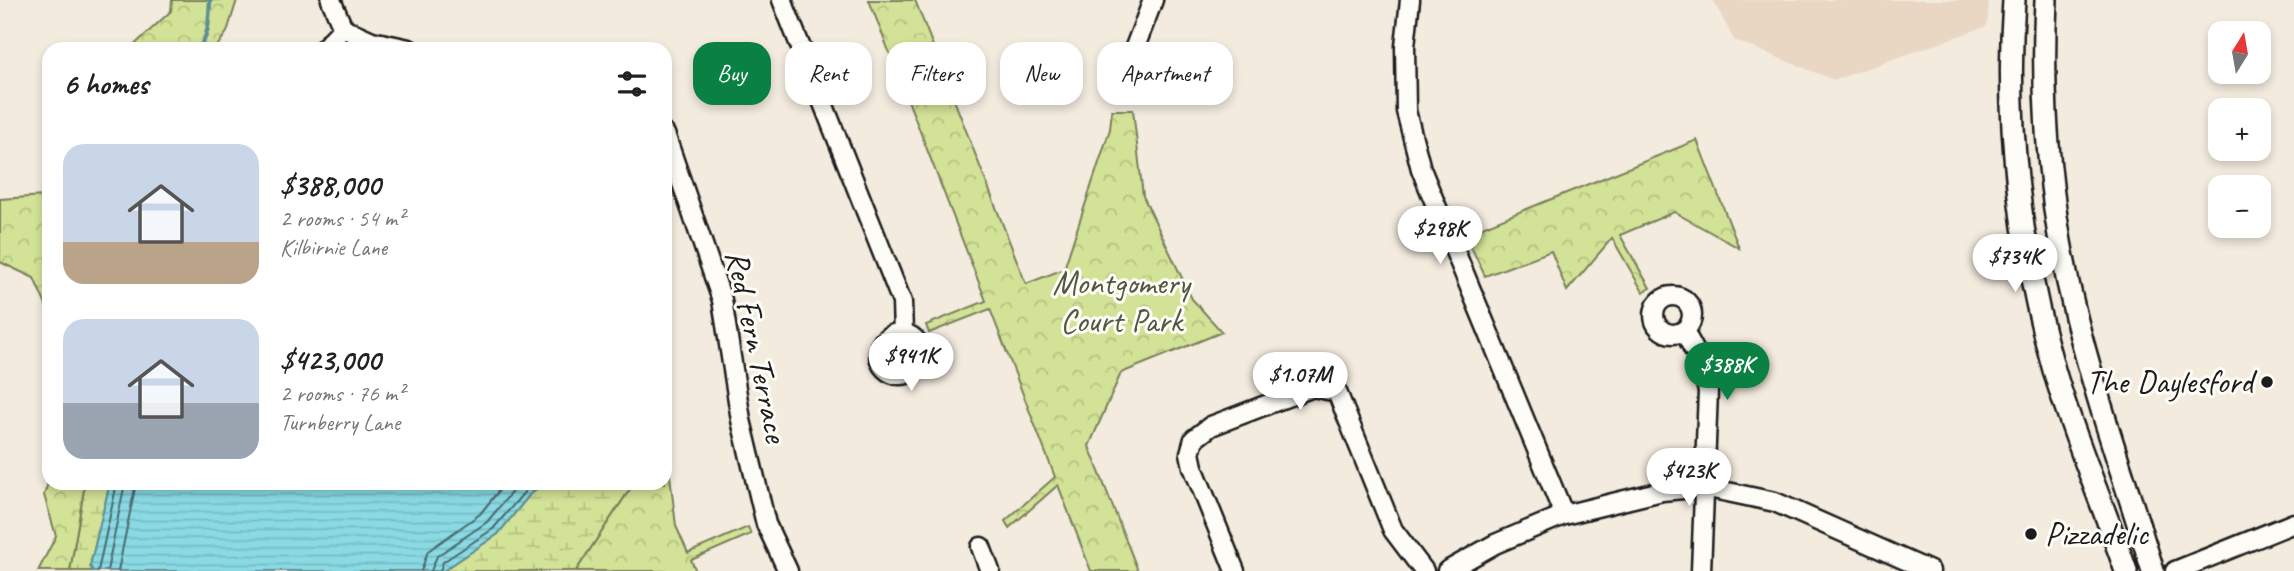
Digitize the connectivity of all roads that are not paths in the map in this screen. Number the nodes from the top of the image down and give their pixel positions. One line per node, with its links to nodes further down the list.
1 (331, 0): 7 (street)
2 (782, 0): 13 (street)
3 (1153, 0): 10 (street)
4 (1410, 0): 15 (street)
5 (2014, 0): 25 (main road)
6 (2046, 0): 26 (main road)
7 (343, 28): 8 (street); 9 (street)
8 (330, 42)
9 (377, 42)
10 (1137, 42)
11 (672, 154): 18 (street, Red Fern Terrace)
12 (1684, 331): 14 (street)
13 (903, 333)
14 (1704, 487): 15 (street); 23 (street); 24 (street)
15 (1564, 514): 22 (street)
16 (2294, 523): 27 (street)
17 (981, 547): 19 (street)
18 (788, 571)
19 (990, 571)
20 (1235, 571): 21 (street)
21 (1424, 571)
22 (1447, 571)
23 (1701, 571)
24 (1930, 571)
25 (2126, 571)
26 (2152, 571)
27 (2175, 571)

